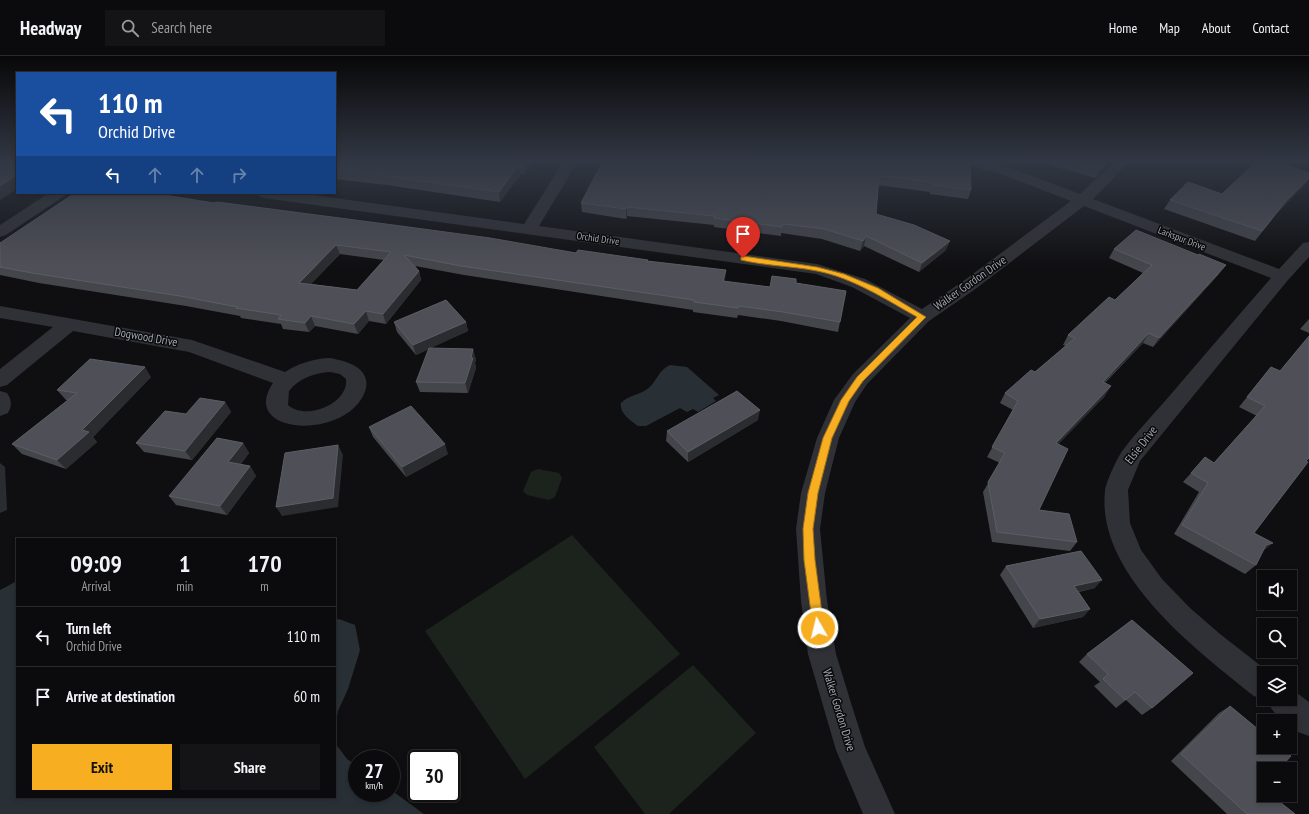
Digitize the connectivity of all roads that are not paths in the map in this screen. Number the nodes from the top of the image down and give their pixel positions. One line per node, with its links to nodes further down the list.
1 (54, 196): 8 (street)
2 (289, 196): 7 (street, Orchid Drive)
3 (549, 196): 7 (street)
4 (1074, 196): 6 (street, Larkspur Drive)
5 (1087, 196): 6 (street, Walker Gordon Drive)
6 (1083, 200): 10 (street, Larkspur Drive); 12 (street, Walker Gordon Drive)
7 (529, 229): 12 (street, Orchid Drive)
8 (0, 232)
9 (1309, 246): 10 (street, Elsie Drive)
10 (1282, 276): 18 (street, Elsie Drive)
11 (0, 312): 13 (street, Dogwood Drive)
12 (922, 317): 21 (street, Walker Gordon Drive)
13 (70, 324): 14 (street); 15 (street, Dogwood Drive)
14 (0, 380)
15 (287, 380)
16 (0, 398): 17 (street)
17 (0, 408)
18 (1257, 680)
19 (1290, 706): 20 (street)
20 (1309, 721)
21 (879, 814)

